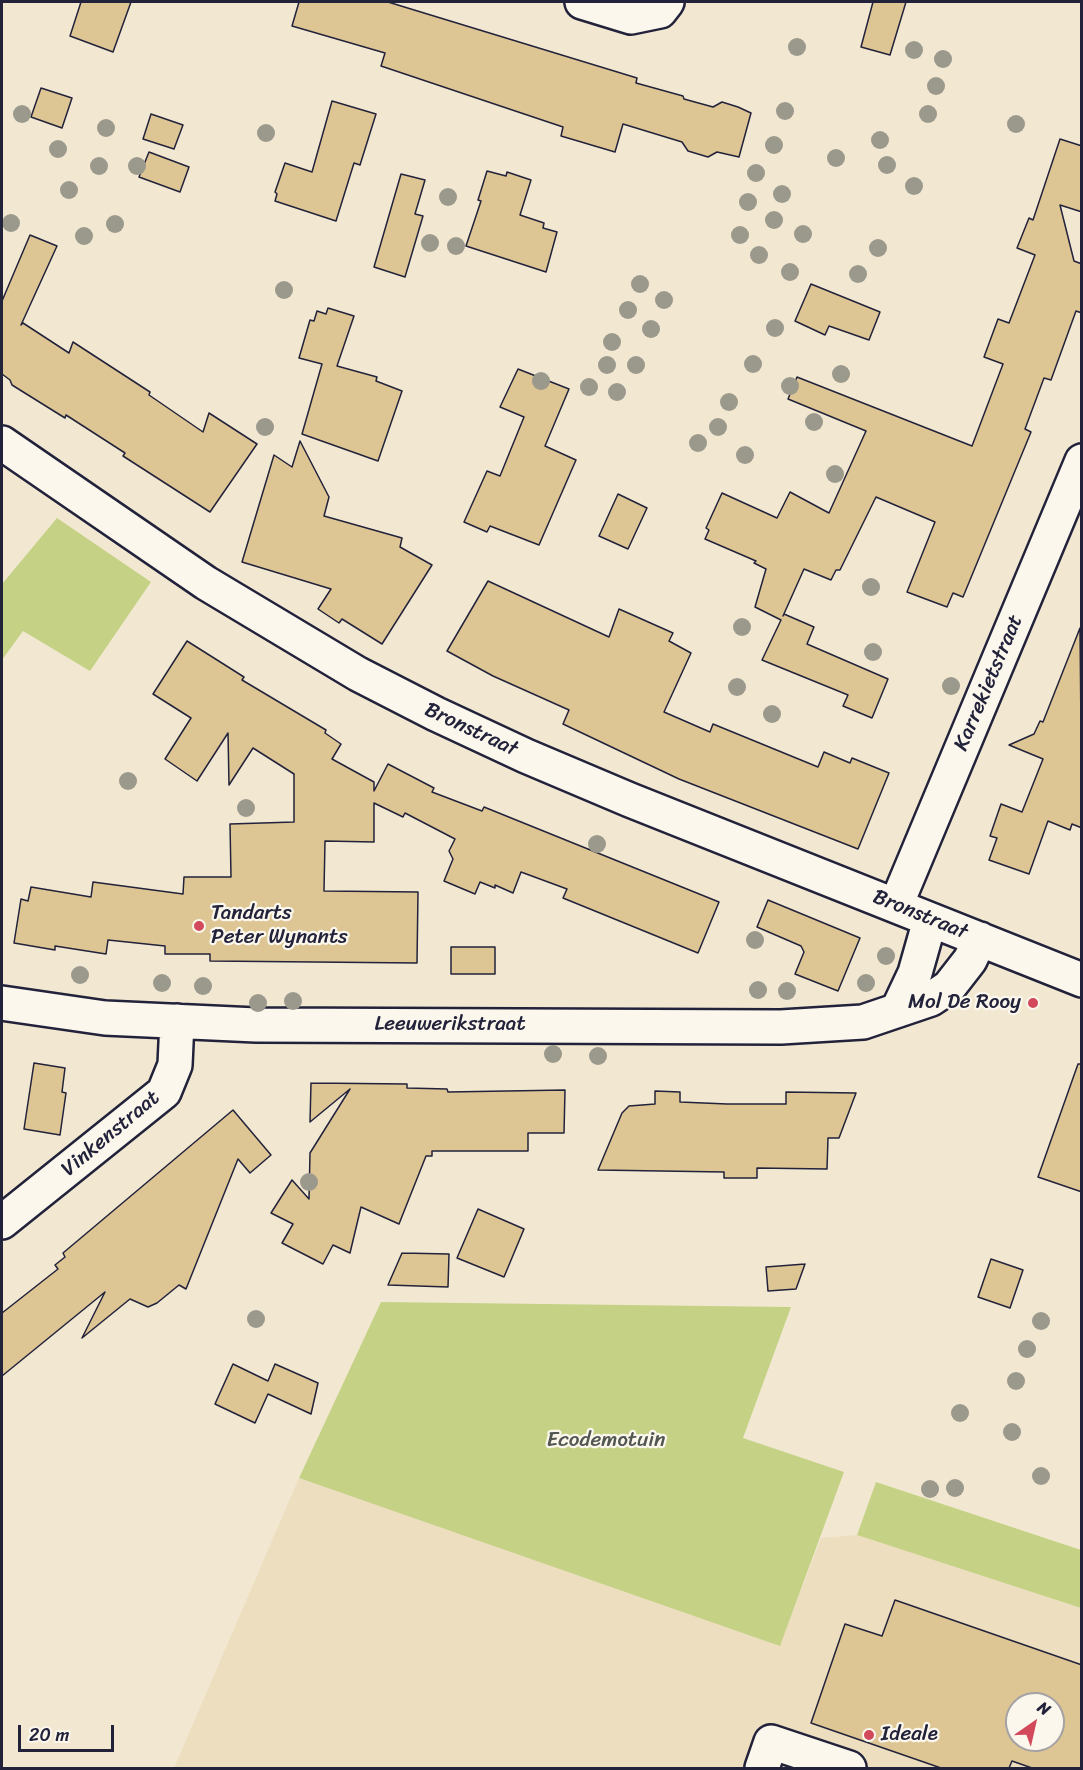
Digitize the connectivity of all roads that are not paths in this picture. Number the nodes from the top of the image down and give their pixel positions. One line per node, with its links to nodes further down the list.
1 (582, 2): 2 (street)
2 (667, 2)
3 (2, 443): 5 (street, Bronstraat)
4 (1082, 461): 5 (street, Karrekietstraat)
5 (896, 905): 6 (street, Bronstraat)
6 (930, 920): 7 (street, Bronstraat); 10 (street)
7 (980, 939): 8 (street, Bronstraat); 10 (street, Leeuwerikstraat)
8 (1082, 980)
9 (2, 1003): 11 (street, Leeuwerikstraat)
10 (898, 1009): 11 (street, Leeuwerikstraat)
11 (177, 1021): 12 (street, Vinkenstraat)
12 (2, 1222)
13 (762, 1768): 14 (street)
14 (849, 1768)

